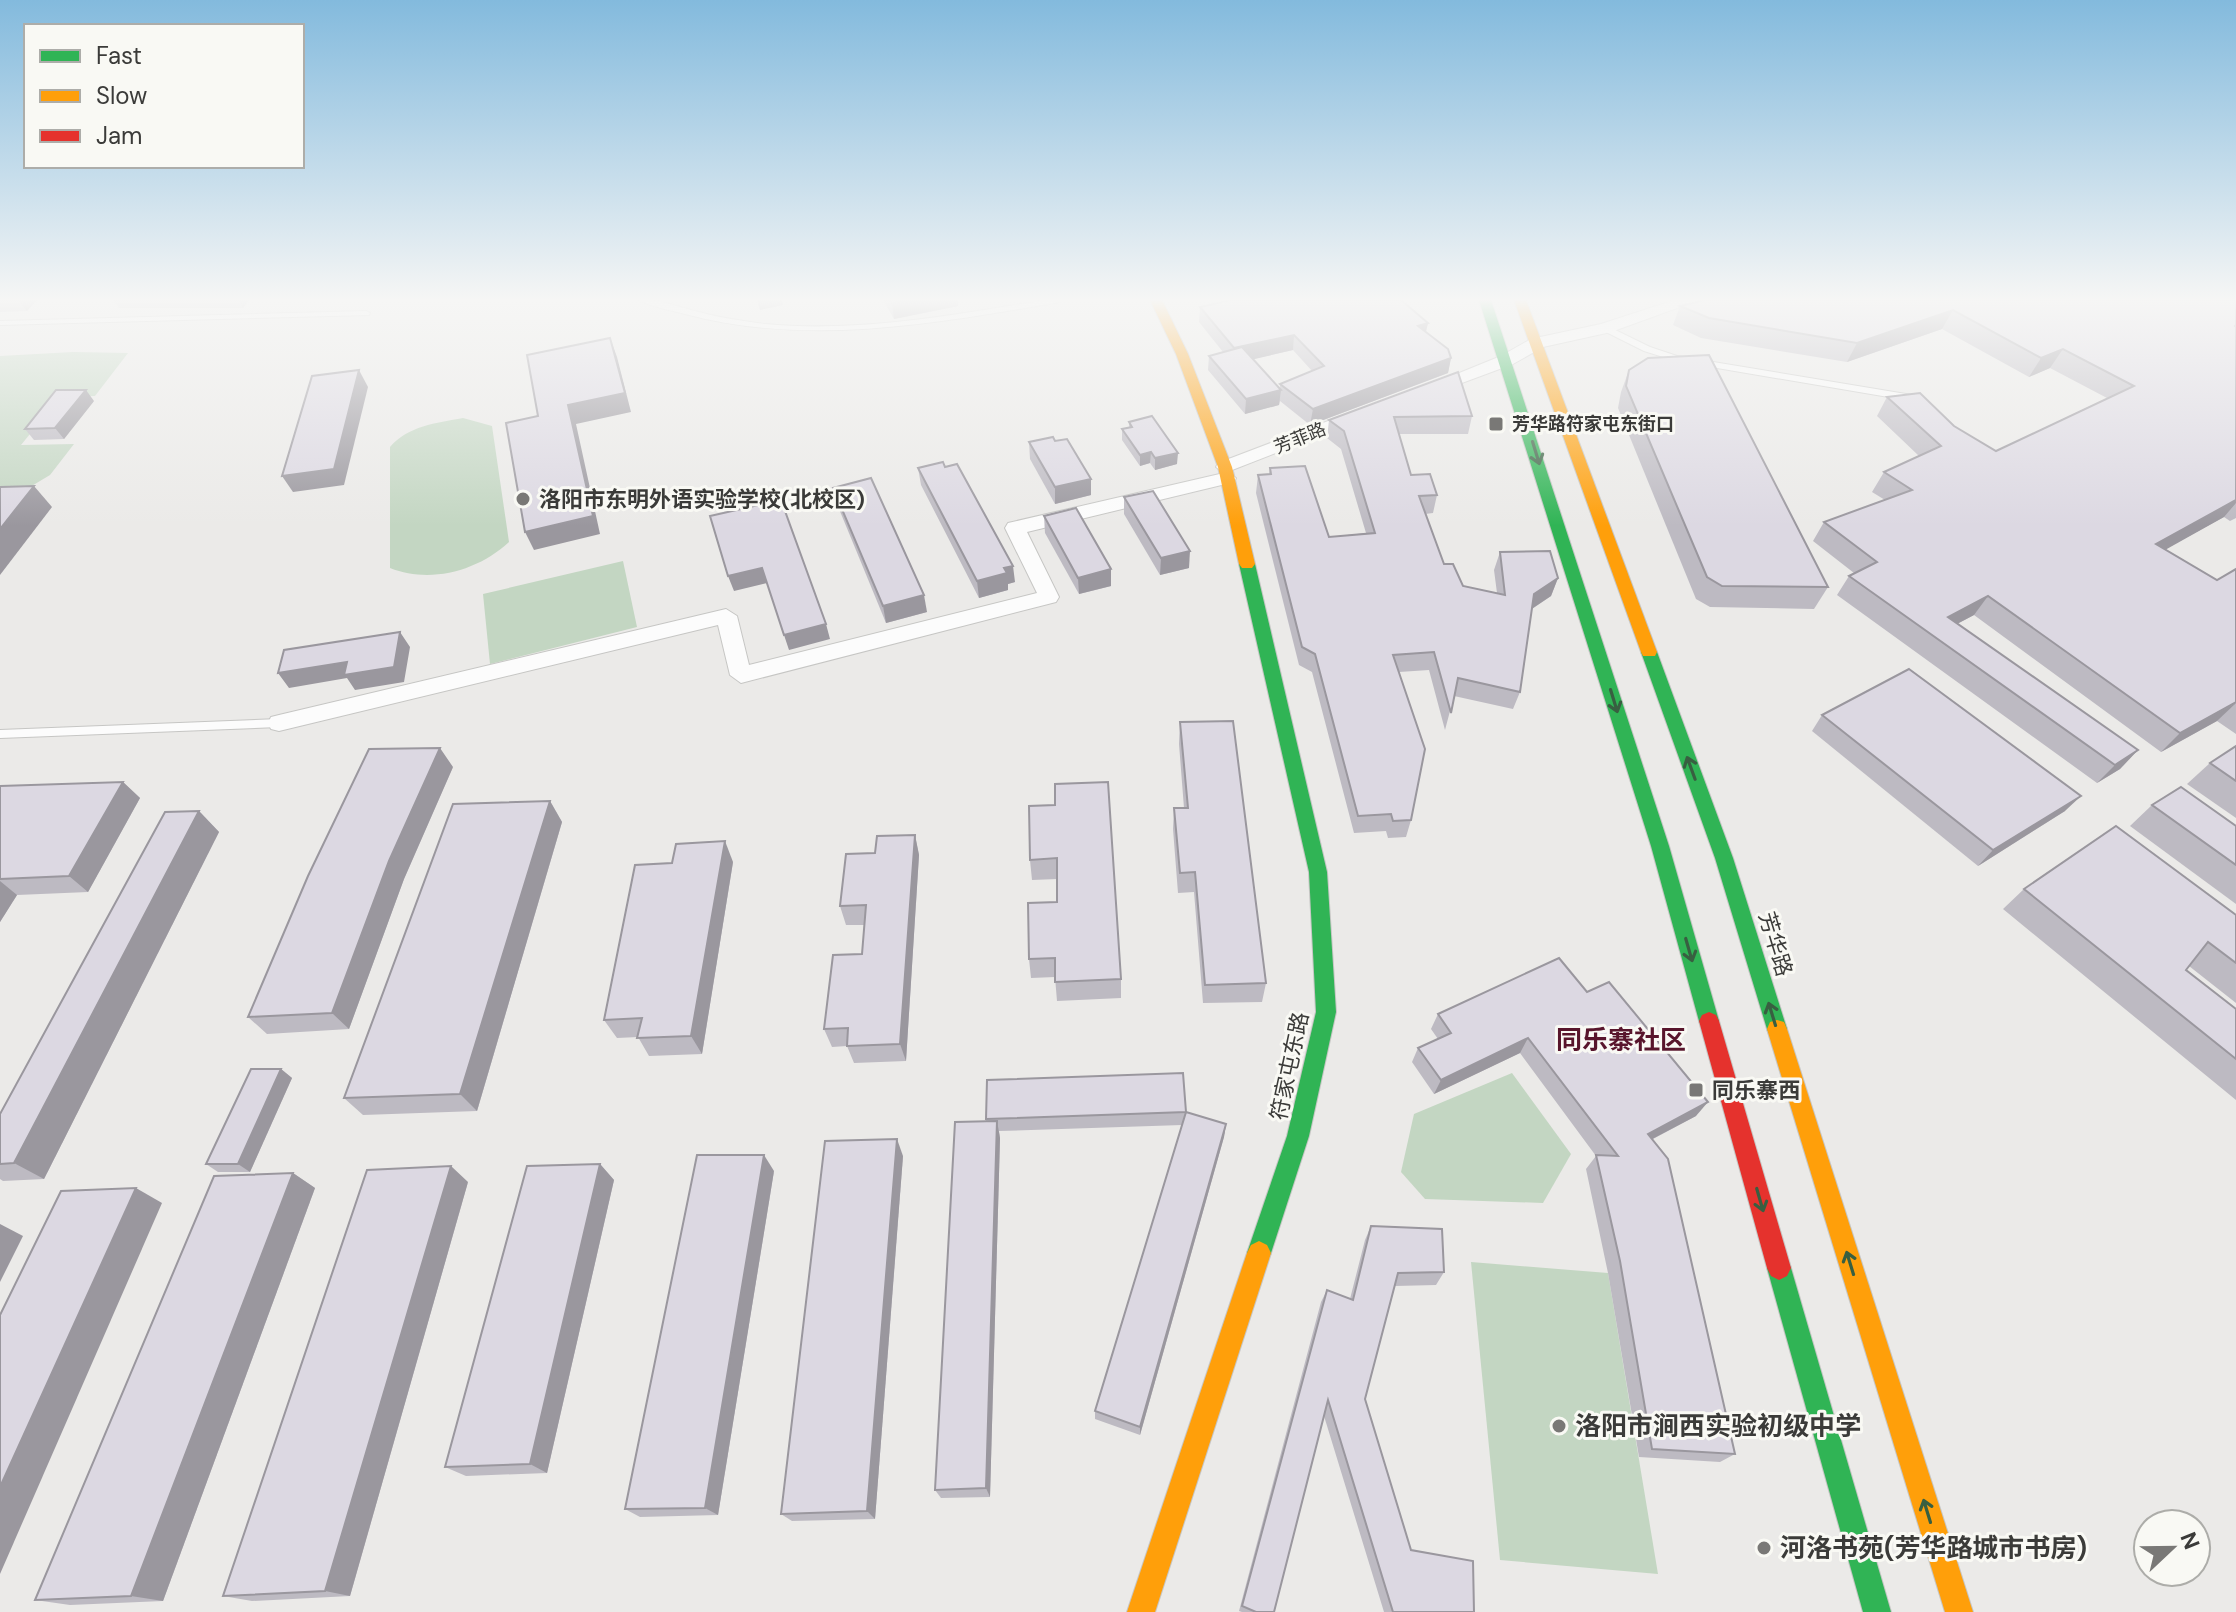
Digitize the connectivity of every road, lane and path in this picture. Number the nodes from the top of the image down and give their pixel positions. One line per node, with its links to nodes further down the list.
1 (1190, 375): 9 (main road, 符家屯东路)
2 (1466, 375): 6 (street)
3 (1512, 375): 13 (main road, one-way to 13)
4 (1549, 375): 14 (main road, 芳华路, one-way to 4)
5 (1777, 375): 7 (lane)
6 (1418, 393)
7 (1917, 399)
8 (1373, 409): 9 (street, 芳菲路)
9 (1226, 473): 10 (street, 芳菲路); 12 (main road, 符家屯东路)
10 (279, 723): 11 (lane)
11 (0, 734)
12 (1141, 1612)
13 (1877, 1612)
14 (1959, 1612)

